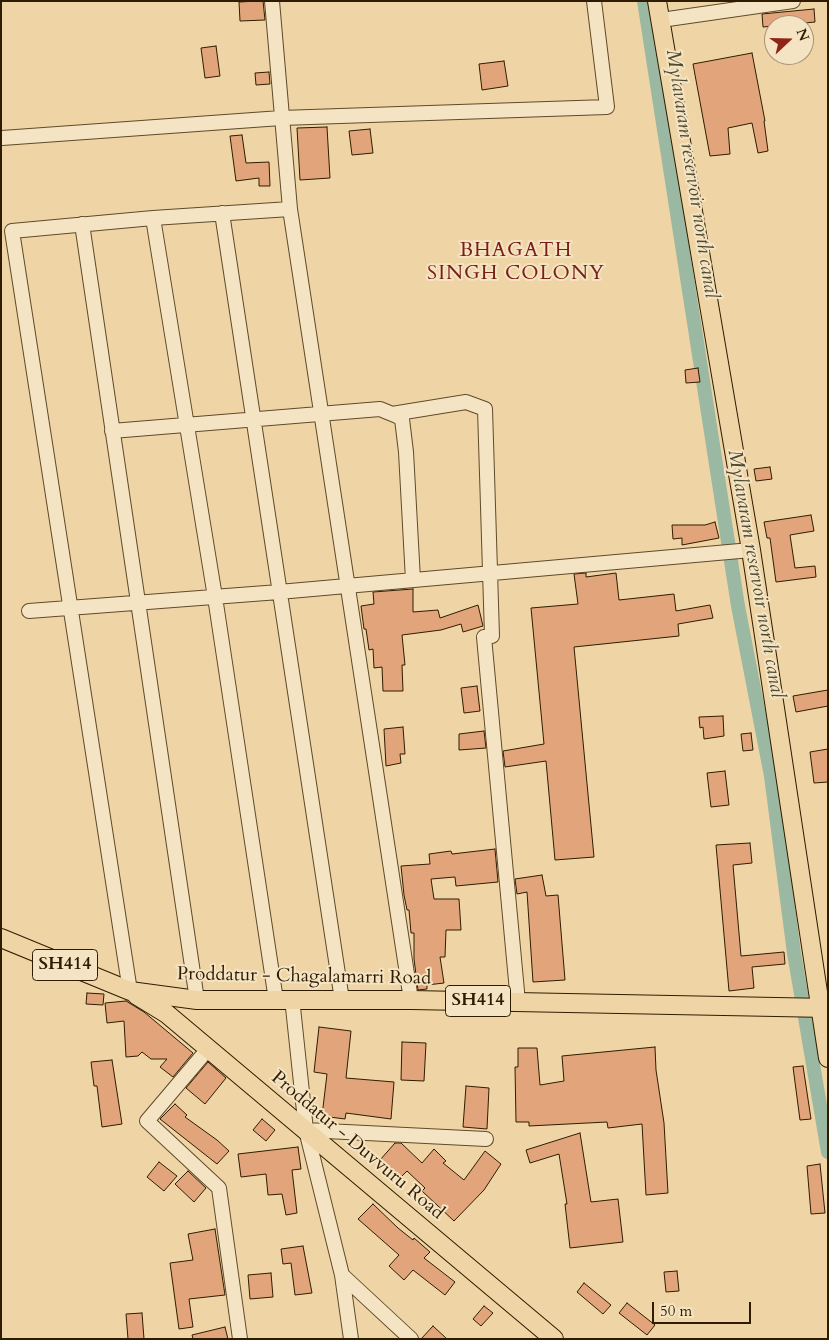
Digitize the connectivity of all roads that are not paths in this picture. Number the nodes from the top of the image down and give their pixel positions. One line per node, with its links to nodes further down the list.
1 (272, 1): 7 (street)
2 (594, 1): 7 (street)
3 (657, 1): 6 (main road)
4 (786, 2): 5 (street)
5 (705, 8): 6 (street)
6 (660, 20): 18 (main road)
7 (282, 118): 8 (street); 9 (street)
8 (2, 138)
9 (290, 208): 10 (street); 14 (street)
10 (222, 213): 11 (street); 15 (street)
11 (153, 218): 12 (street); 16 (street)
12 (82, 224): 17 (street); 25 (street)
13 (392, 414): 14 (street); 19 (street); 20 (street)
14 (322, 415): 15 (street); 21 (street)
15 (254, 419): 16 (street); 22 (street)
16 (186, 423): 17 (street); 23 (street)
17 (112, 430): 24 (street)
18 (751, 550): 19 (street); 34 (main road)
19 (491, 572): 20 (street); 33 (street)
20 (413, 580): 21 (street)
21 (348, 586): 22 (street); 32 (street)
22 (279, 592): 23 (street); 31 (street)
23 (215, 597): 24 (street); 29 (street)
24 (138, 604): 25 (street); 30 (street)
25 (69, 608): 26 (street); 28 (street)
26 (29, 611)
27 (1, 938): 28 (main road, Proddatur - Chagalamarri Road / SH414)
28 (130, 991): 30 (main road, Proddatur - Chagalamarri Road / SH414); 35 (main road, Proddatur - Duvvuru Road)
29 (284, 999): 30 (main road, Proddatur - Chagalamarri Road / SH414); 31 (main road, Proddatur - Chagalamarri Road / SH414); 37 (street)
30 (197, 1000)
31 (342, 1000): 32 (main road, Proddatur - Chagalamarri Road / SH414)
32 (411, 1000): 33 (main road, Proddatur - Chagalamarri Road / SH414)
33 (518, 1002): 34 (main road, Proddatur - Chagalamarri Road / SH414)
34 (823, 1008): 36 (main road)
35 (208, 1048): 37 (main road, Proddatur - Duvvuru Road); 40 (street)
36 (828, 1058)
37 (306, 1130): 38 (street); 39 (street); 43 (main road, Proddatur - Duvvuru Road)
38 (486, 1139)
39 (342, 1276): 41 (street); 42 (street)
40 (240, 1339)
41 (351, 1339)
42 (411, 1339)
43 (554, 1339)

